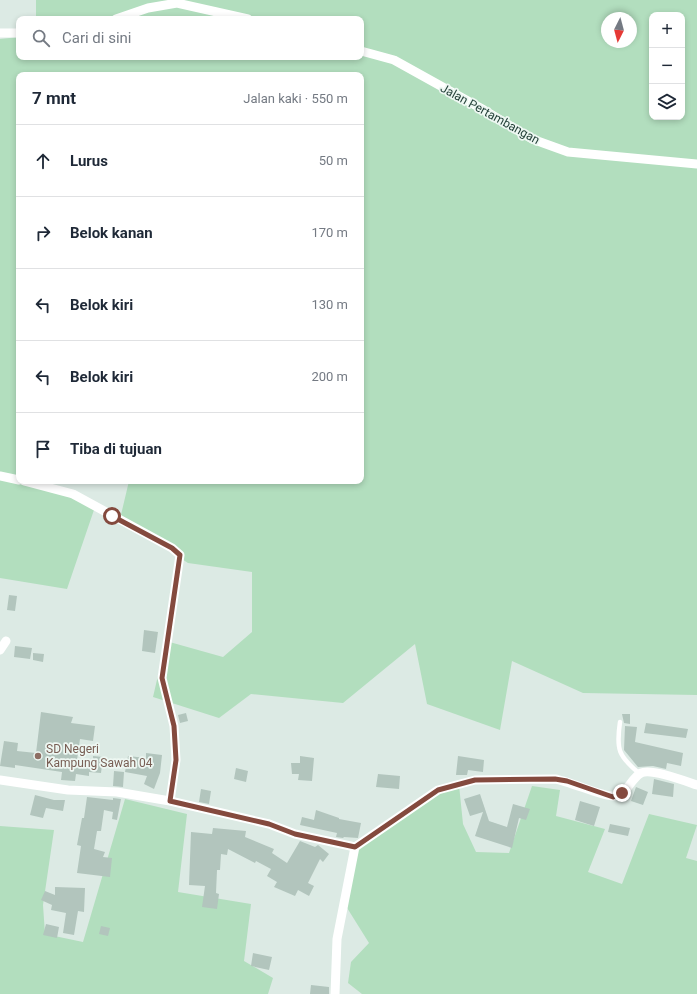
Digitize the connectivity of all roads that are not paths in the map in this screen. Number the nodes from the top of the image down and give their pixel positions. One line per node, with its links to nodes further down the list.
1 (125, 16): 2 (street)
2 (235, 16)
3 (0, 33): 4 (street)
4 (16, 33)
5 (364, 52): 6 (street, Jalan Pertambangan)
6 (697, 164)
7 (0, 476): 8 (street)
8 (16, 479)
9 (35, 484): 16 (street)
10 (6, 641): 11 (street)
11 (0, 650)
12 (620, 722): 13 (lane)
13 (640, 774): 15 (street); 17 (street)
14 (0, 780): 16 (street)
15 (697, 785)
16 (170, 801): 17 (street)
17 (355, 847): 18 (street)
18 (335, 994)

